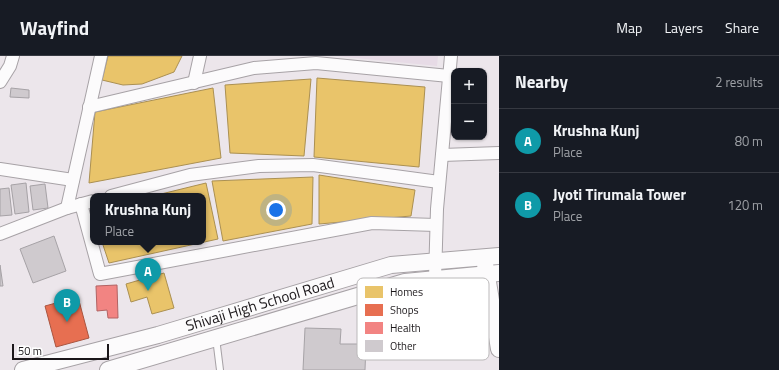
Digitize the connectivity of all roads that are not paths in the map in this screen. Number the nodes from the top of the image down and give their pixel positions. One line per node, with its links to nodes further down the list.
1 (13, 56): 7 (street)
2 (101, 56): 9 (street)
3 (200, 56): 8 (street)
4 (451, 56): 6 (street)
5 (301, 60): 6 (street); 8 (street)
6 (449, 76): 11 (street)
7 (0, 82)
8 (194, 83): 9 (street)
9 (89, 107): 13 (street)
10 (499, 153): 11 (street)
11 (442, 155): 14 (street)
12 (0, 169): 13 (street)
13 (73, 180): 18 (street)
14 (439, 182): 15 (street); 19 (street)
15 (122, 193)
16 (90, 202): 17 (street)
17 (81, 204): 18 (street); 21 (street)
18 (67, 208): 20 (street)
19 (436, 225): 22 (street); 23 (street)
20 (0, 234)
21 (90, 237)
22 (92, 245)
23 (436, 261): 24 (street, Shivaji High School Road); 25 (street); 30 (street, Shivaji High School Road)
24 (494, 264): 26 (street, Shivaji High School Road); 29 (street)
25 (435, 278)
26 (439, 278)
27 (357, 296): 28 (street, Shivaji High School Road)
28 (216, 337): 31 (street, Shivaji High School Road); 32 (lane)
29 (499, 349)
30 (23, 370)
31 (108, 370)
32 (220, 370)

